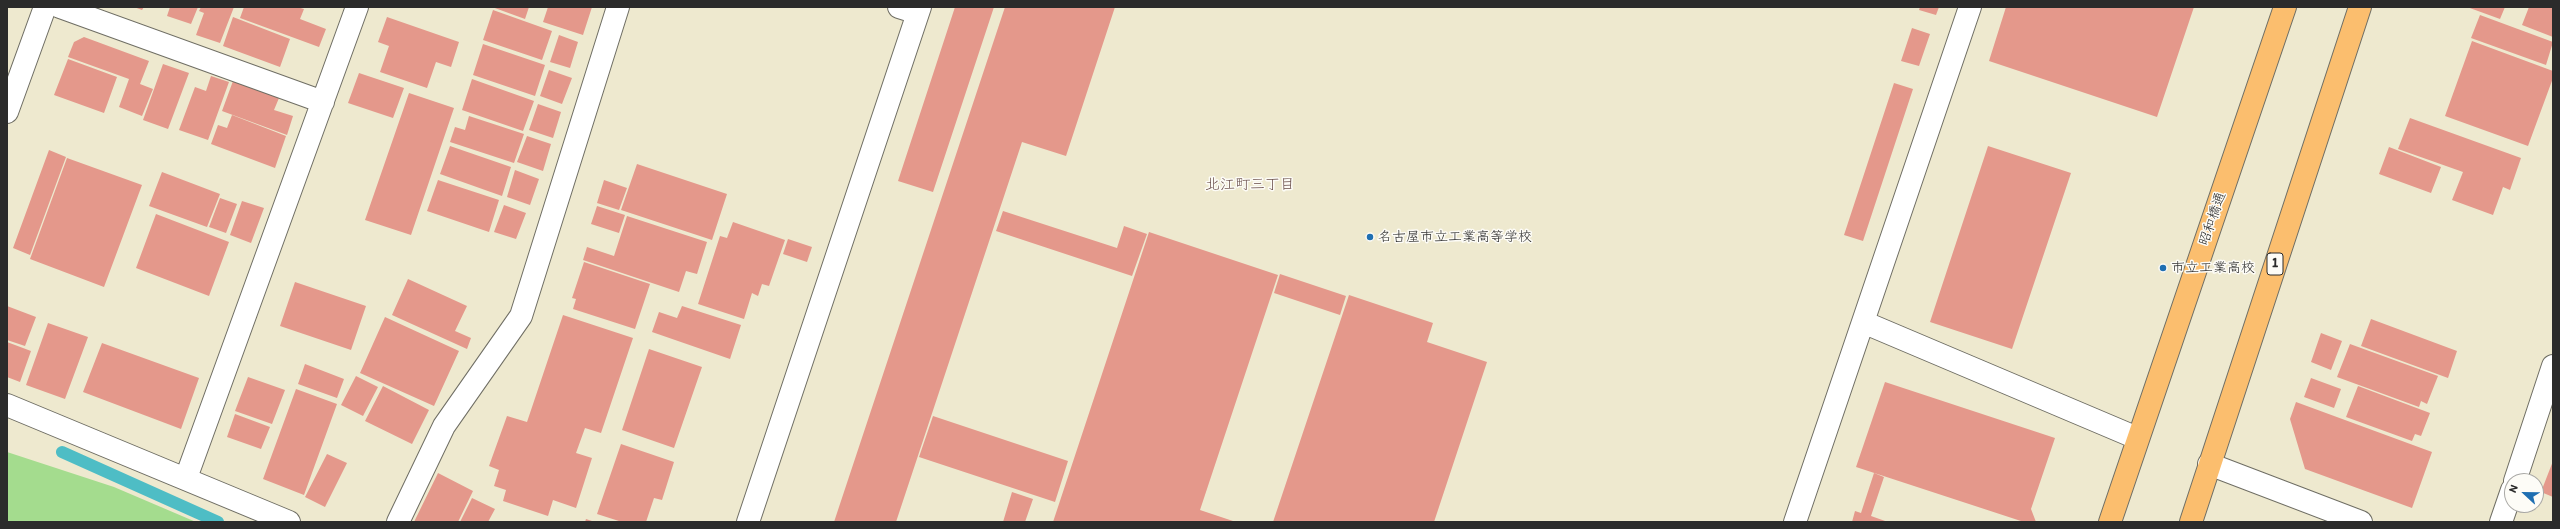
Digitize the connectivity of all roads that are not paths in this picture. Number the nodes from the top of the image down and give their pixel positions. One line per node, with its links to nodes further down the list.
1 (45, 7): 10 (street)
2 (60, 7): 9 (street)
3 (357, 7): 9 (street)
4 (618, 7): 19 (street)
5 (1970, 7): 11 (street)
6 (2285, 7): 14 (highway, 昭和橋通)
7 (2360, 7): 15 (highway, 1)
8 (912, 9): 20 (street)
9 (323, 102): 17 (street)
10 (7, 112)
11 (1863, 322): 14 (street); 21 (street)
12 (2553, 366): 16 (street)
13 (7, 405): 17 (street)
14 (2137, 438): 22 (highway, 昭和橋通)
15 (2209, 464): 23 (highway, 1); 24 (street)
16 (2518, 473)
17 (186, 478): 18 (street)
18 (289, 522)
19 (398, 522)
20 (748, 522)
21 (1795, 522)
22 (2110, 522)
23 (2191, 522)
24 (2362, 522)

